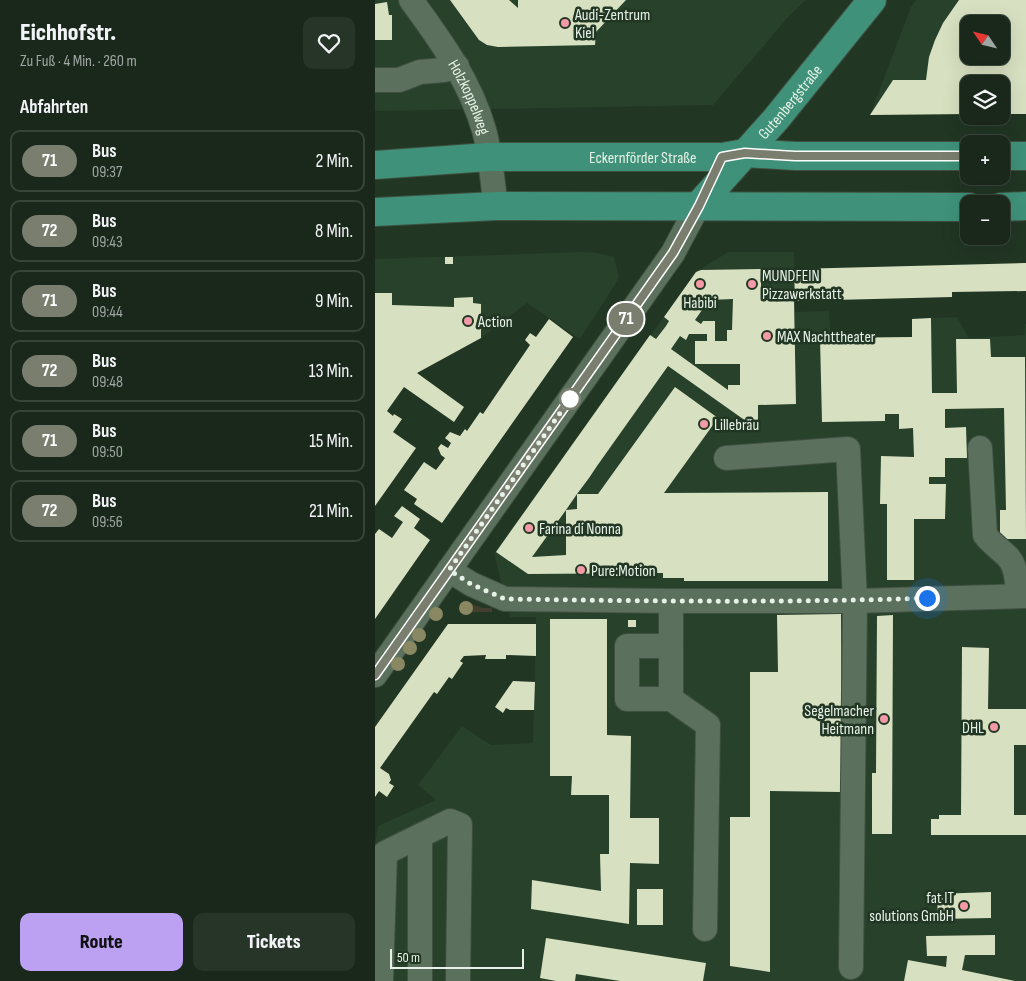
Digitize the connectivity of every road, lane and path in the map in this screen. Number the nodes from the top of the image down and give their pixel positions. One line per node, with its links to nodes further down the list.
1 (411, 0): 4 (street, Holzkoppelweg)
2 (858, 0): 6 (main road, Gutenbergstraße)
3 (872, 0): 6 (main road, Gutenbergstraße)
4 (457, 66): 5 (street); 10 (street, Holzkoppelweg)
5 (375, 80)
6 (734, 155): 7 (main road, Eckernförder Straße); 10 (main road, Eckernförder Straße); 13 (main road, Gutenbergstraße)
7 (960, 156)
8 (1010, 156): 9 (main road)
9 (1026, 156)
10 (488, 157): 11 (main road, Eckernförder Straße); 12 (street, Holzkoppelweg)
11 (375, 165)
12 (496, 206): 13 (main road); 17 (main road)
13 (699, 206): 15 (main road); 20 (street)
14 (1026, 206): 16 (main road)
15 (960, 207)
16 (1010, 207)
17 (375, 212)
18 (980, 448): 21 (street)
19 (726, 458): 23 (street)
20 (449, 570): 22 (street); 25 (street)
21 (1022, 595): 23 (street)
22 (671, 601): 23 (street); 24 (street)
23 (855, 601): 30 (street)
24 (671, 646): 26 (street); 26 (street)
25 (375, 675)
26 (671, 699): 29 (street)
27 (420, 836): 28 (street); 32 (street); 33 (street)
28 (379, 924): 31 (street)
29 (705, 928)
30 (851, 967)
31 (381, 981)
32 (420, 981)
33 (458, 981)

